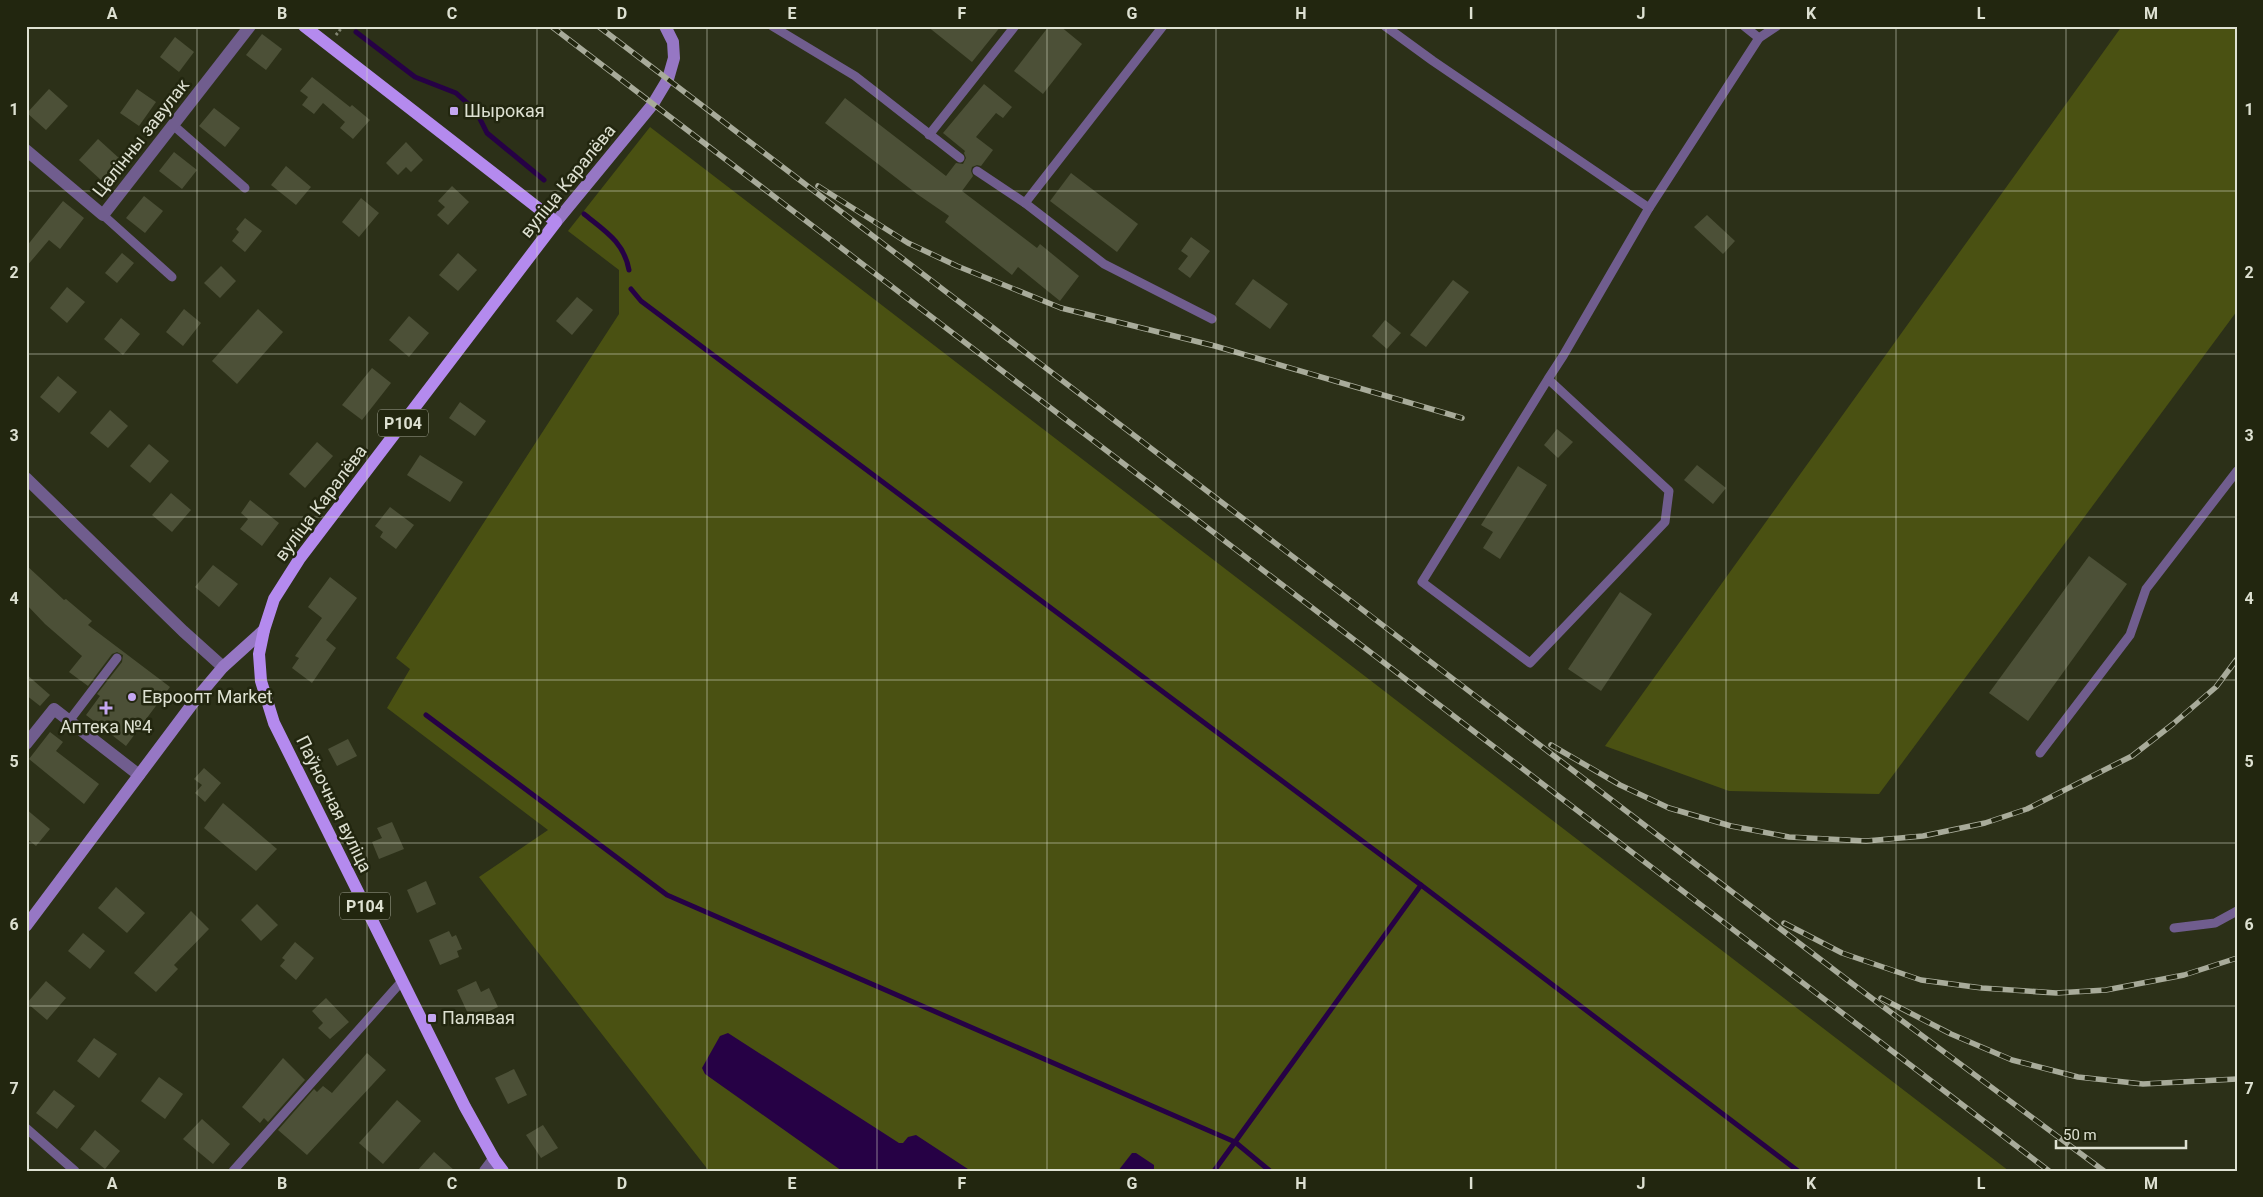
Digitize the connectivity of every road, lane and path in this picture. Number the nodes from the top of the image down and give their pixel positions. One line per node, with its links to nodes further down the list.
1 (250, 26): 11 (street, Цалінны завулак)
2 (304, 26): 20 (main road)
3 (665, 26): 20 (main road, вуліца Каралёва)
4 (772, 26): 12 (lane)
5 (1015, 26): 12 (lane)
6 (1163, 26): 17 (lane)
7 (1385, 26): 18 (lane)
8 (1744, 26): 10 (lane)
9 (1777, 26): 10 (lane)
10 (1759, 38): 18 (lane)
11 (173, 125): 16 (lane); 19 (street, Цалінны завулак)
12 (929, 135): 14 (lane)
13 (26, 150): 19 (street, Цалінны завулак)
14 (960, 158)
15 (977, 171): 17 (lane)
16 (245, 188)
17 (1025, 203): 22 (lane)
18 (1649, 208): 23 (lane)
19 (103, 215): 21 (lane)
20 (556, 222): 26 (main road, вуліца Каралёва / Р104)
21 (172, 277)
22 (1212, 319)
23 (1548, 379): 23 (lane)
24 (2237, 471): 31 (lane)
25 (26, 478): 28 (street)
26 (264, 630): 28 (main road); 36 (main road, Паўночная вуліца / Р104)
27 (118, 658): 29 (lane)
28 (223, 666): 32 (main road)
29 (69, 721): 30 (street); 32 (street)
30 (26, 744)
31 (2040, 753)
32 (139, 775): 34 (main road)
33 (2237, 911): 35 (lane)
34 (26, 926)
35 (2174, 928)
36 (402, 981): 38 (main road, Паўночная вуліца / Р104); 40 (lane)
37 (26, 1128): 39 (lane)
38 (494, 1159): 41 (street); 42 (main road, Паўночная вуліца / Р104)
39 (75, 1171)
40 (233, 1171)
41 (484, 1171)
42 (503, 1171)

